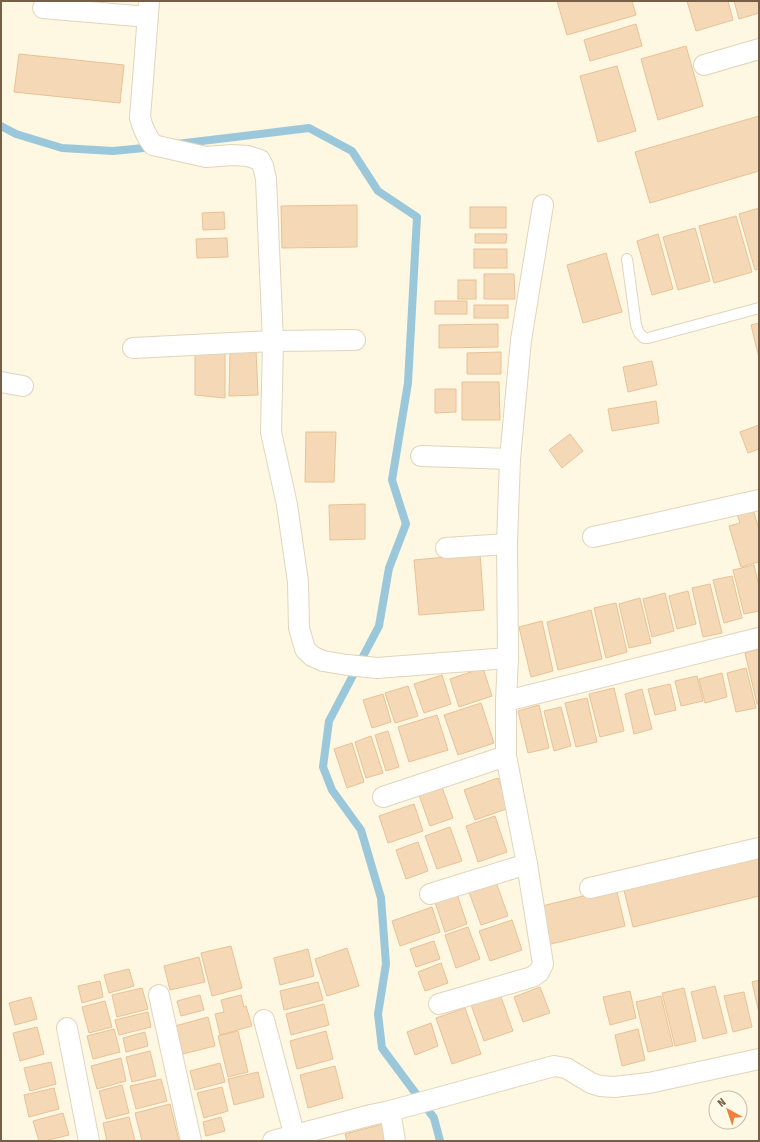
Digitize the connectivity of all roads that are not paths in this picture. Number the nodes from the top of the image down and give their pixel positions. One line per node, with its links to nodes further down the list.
1 (43, 8): 2 (street)
2 (148, 9): 9 (street)
3 (759, 50): 4 (street)
4 (704, 65)
5 (543, 206): 14 (street)
6 (627, 259): 7 (lane)
7 (759, 308)
8 (355, 340): 9 (street)
9 (273, 341): 10 (street); 20 (street)
10 (133, 348)
11 (1, 382): 12 (street)
12 (24, 386)
13 (421, 456): 14 (street)
14 (510, 459): 17 (street)
15 (759, 500): 16 (street)
16 (593, 536)
17 (507, 544): 18 (street); 20 (street)
18 (446, 548)
19 (759, 638): 21 (street)
20 (508, 658): 21 (street)
21 (506, 700): 22 (street)
22 (506, 756): 23 (street); 25 (street)
23 (383, 797)
24 (759, 848): 26 (street)
25 (527, 864): 27 (street); 29 (street)
26 (590, 888)
27 (430, 894)
28 (159, 995): 36 (street)
29 (439, 1004)
30 (264, 1020): 34 (street)
31 (67, 1028): 35 (street)
32 (759, 1059): 33 (street)
33 (395, 1110): 34 (street); 38 (street)
34 (296, 1138): 37 (street)
35 (89, 1141)
36 (191, 1141)
37 (273, 1141)
38 (395, 1141)

